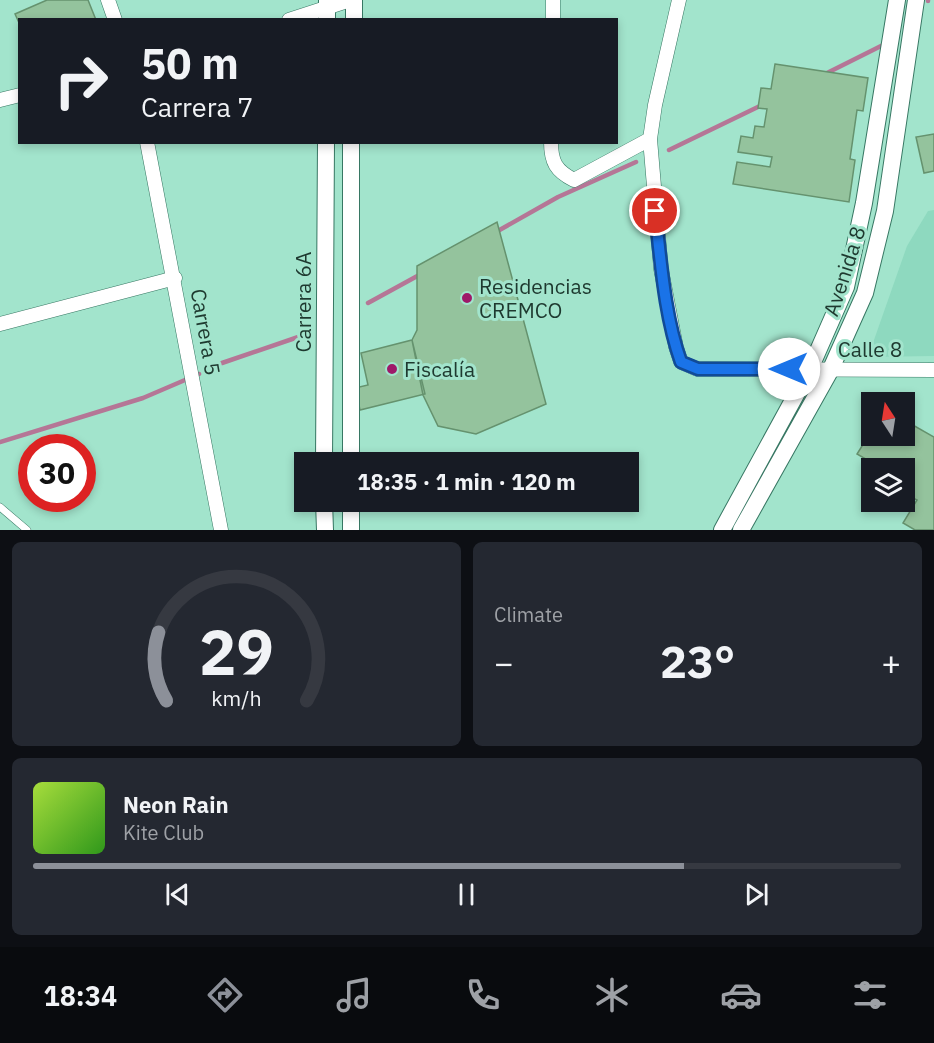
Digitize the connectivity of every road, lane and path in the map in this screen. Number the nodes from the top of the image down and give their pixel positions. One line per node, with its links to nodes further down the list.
1 (108, 0): 8 (street)
2 (352, 0): 7 (street); 10 (street)
3 (553, 0): 11 (street)
4 (679, 0): 14 (street)
5 (897, 0): 21 (street, Avenida 8)
6 (916, 0): 23 (street, Avenida 8)
7 (327, 10): 9 (street)
8 (114, 18)
9 (297, 18)
10 (354, 18)
11 (552, 18)
12 (18, 96): 13 (street)
13 (0, 100)
14 (650, 139): 18 (street); 21 (street, Calle 8)
15 (147, 144): 19 (street, Carrera 5)
16 (326, 144): 24 (street, Carrera 6A)
17 (351, 144): 25 (street)
18 (551, 144)
19 (175, 278): 20 (street); 30 (street, Carrera 5)
20 (0, 324)
21 (810, 369): 23 (street, Calle 8); 33 (street, Avenida 8)
22 (934, 370): 23 (street, Calle 8)
23 (830, 371): 34 (street, Avenida 8)
24 (324, 452)
25 (351, 452)
26 (0, 507): 29 (lane)
27 (324, 512): 31 (street)
28 (351, 512): 32 (street)
29 (27, 530)
30 (221, 530)
31 (325, 530)
32 (351, 530)
33 (722, 530)
34 (741, 530)

